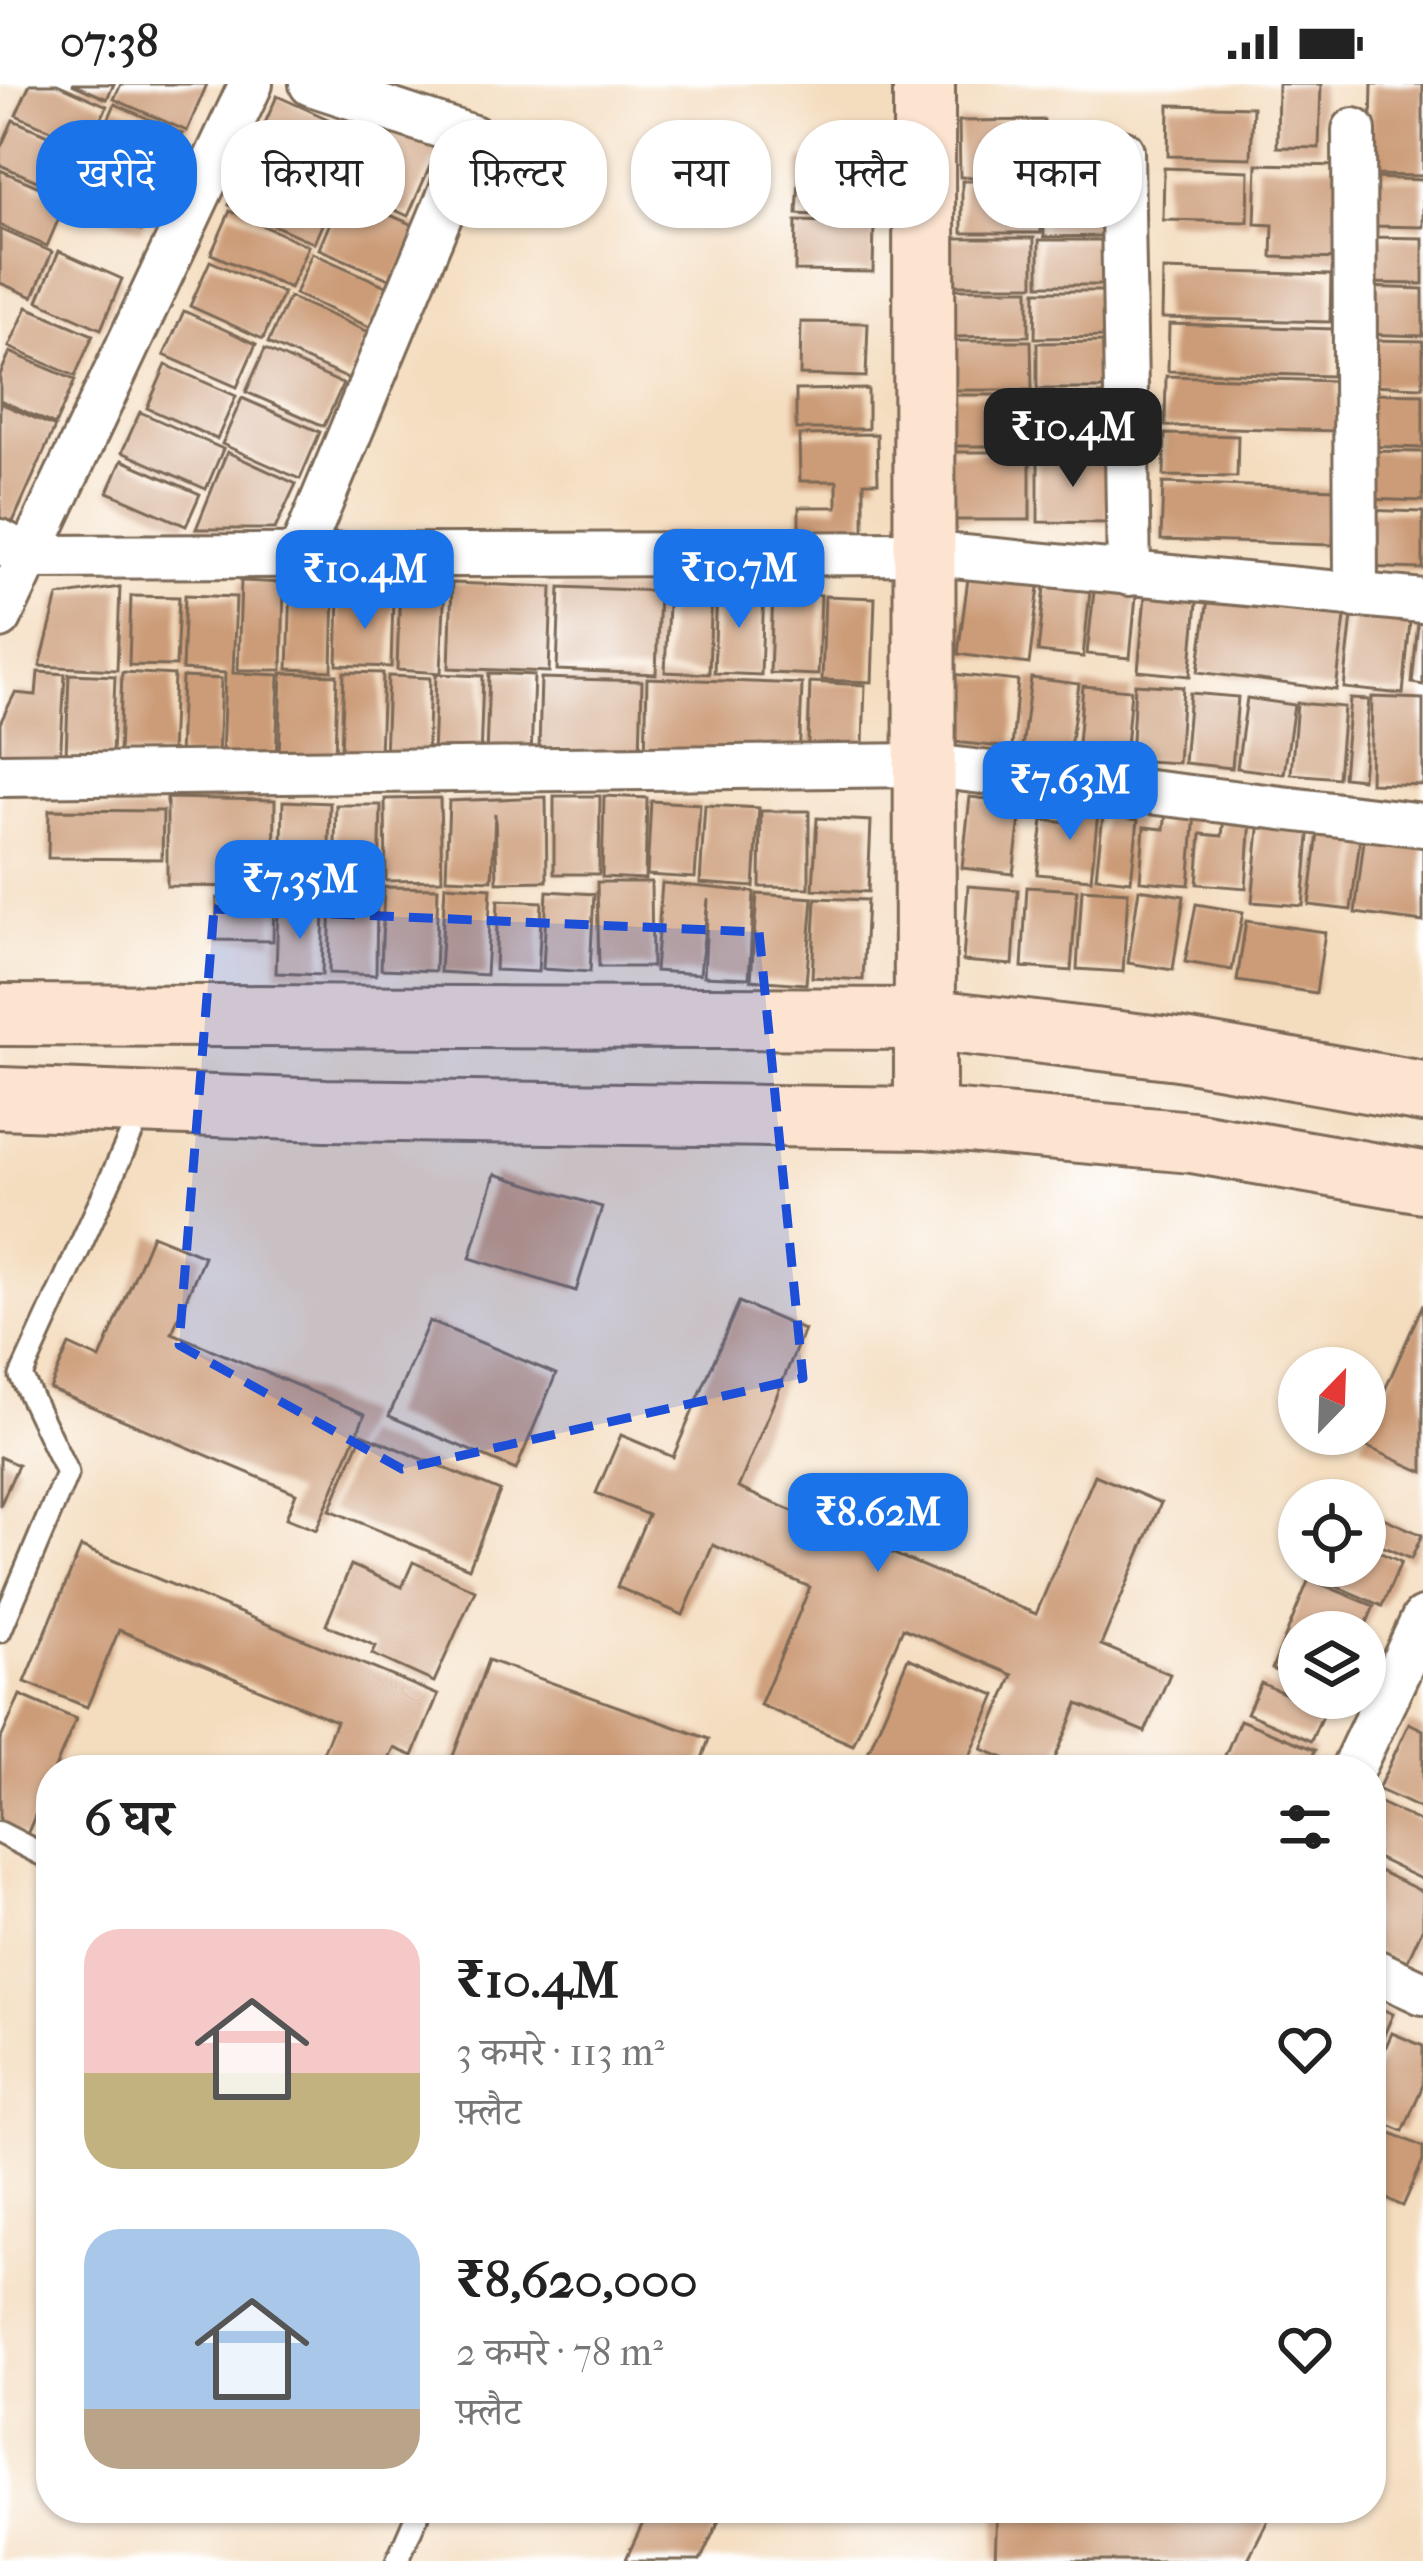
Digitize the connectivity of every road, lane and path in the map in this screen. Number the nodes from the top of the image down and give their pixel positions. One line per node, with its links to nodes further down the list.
1 (251, 84): 6 (street)
2 (311, 84): 8 (street)
3 (923, 92): 7 (main road)
4 (1354, 130): 10 (street)
5 (1123, 228): 9 (street)
6 (15, 549): 8 (street); 12 (street)
7 (922, 553): 8 (street); 9 (street); 13 (main road)
8 (300, 554)
9 (1129, 574): 10 (street)
10 (1356, 596): 11 (street)
11 (1423, 601)
12 (0, 617)
13 (924, 764): 14 (street); 15 (street); 17 (main road)
14 (0, 775)
15 (1423, 825)
16 (0, 1015): 17 (main road)
17 (924, 1019): 18 (main road); 21 (main road)
18 (1423, 1092)
19 (0, 1098): 20 (main road)
20 (145, 1104): 21 (main road); 24 (lane)
21 (925, 1118): 22 (main road)
22 (1423, 1182)
23 (1423, 1618): 25 (street)
24 (0, 1631)
25 (1359, 1755)
26 (0, 1834): 27 (lane)
27 (36, 1852)
28 (1386, 1976): 29 (street)
29 (1423, 1994)
30 (413, 2523): 31 (lane)
31 (397, 2561)

